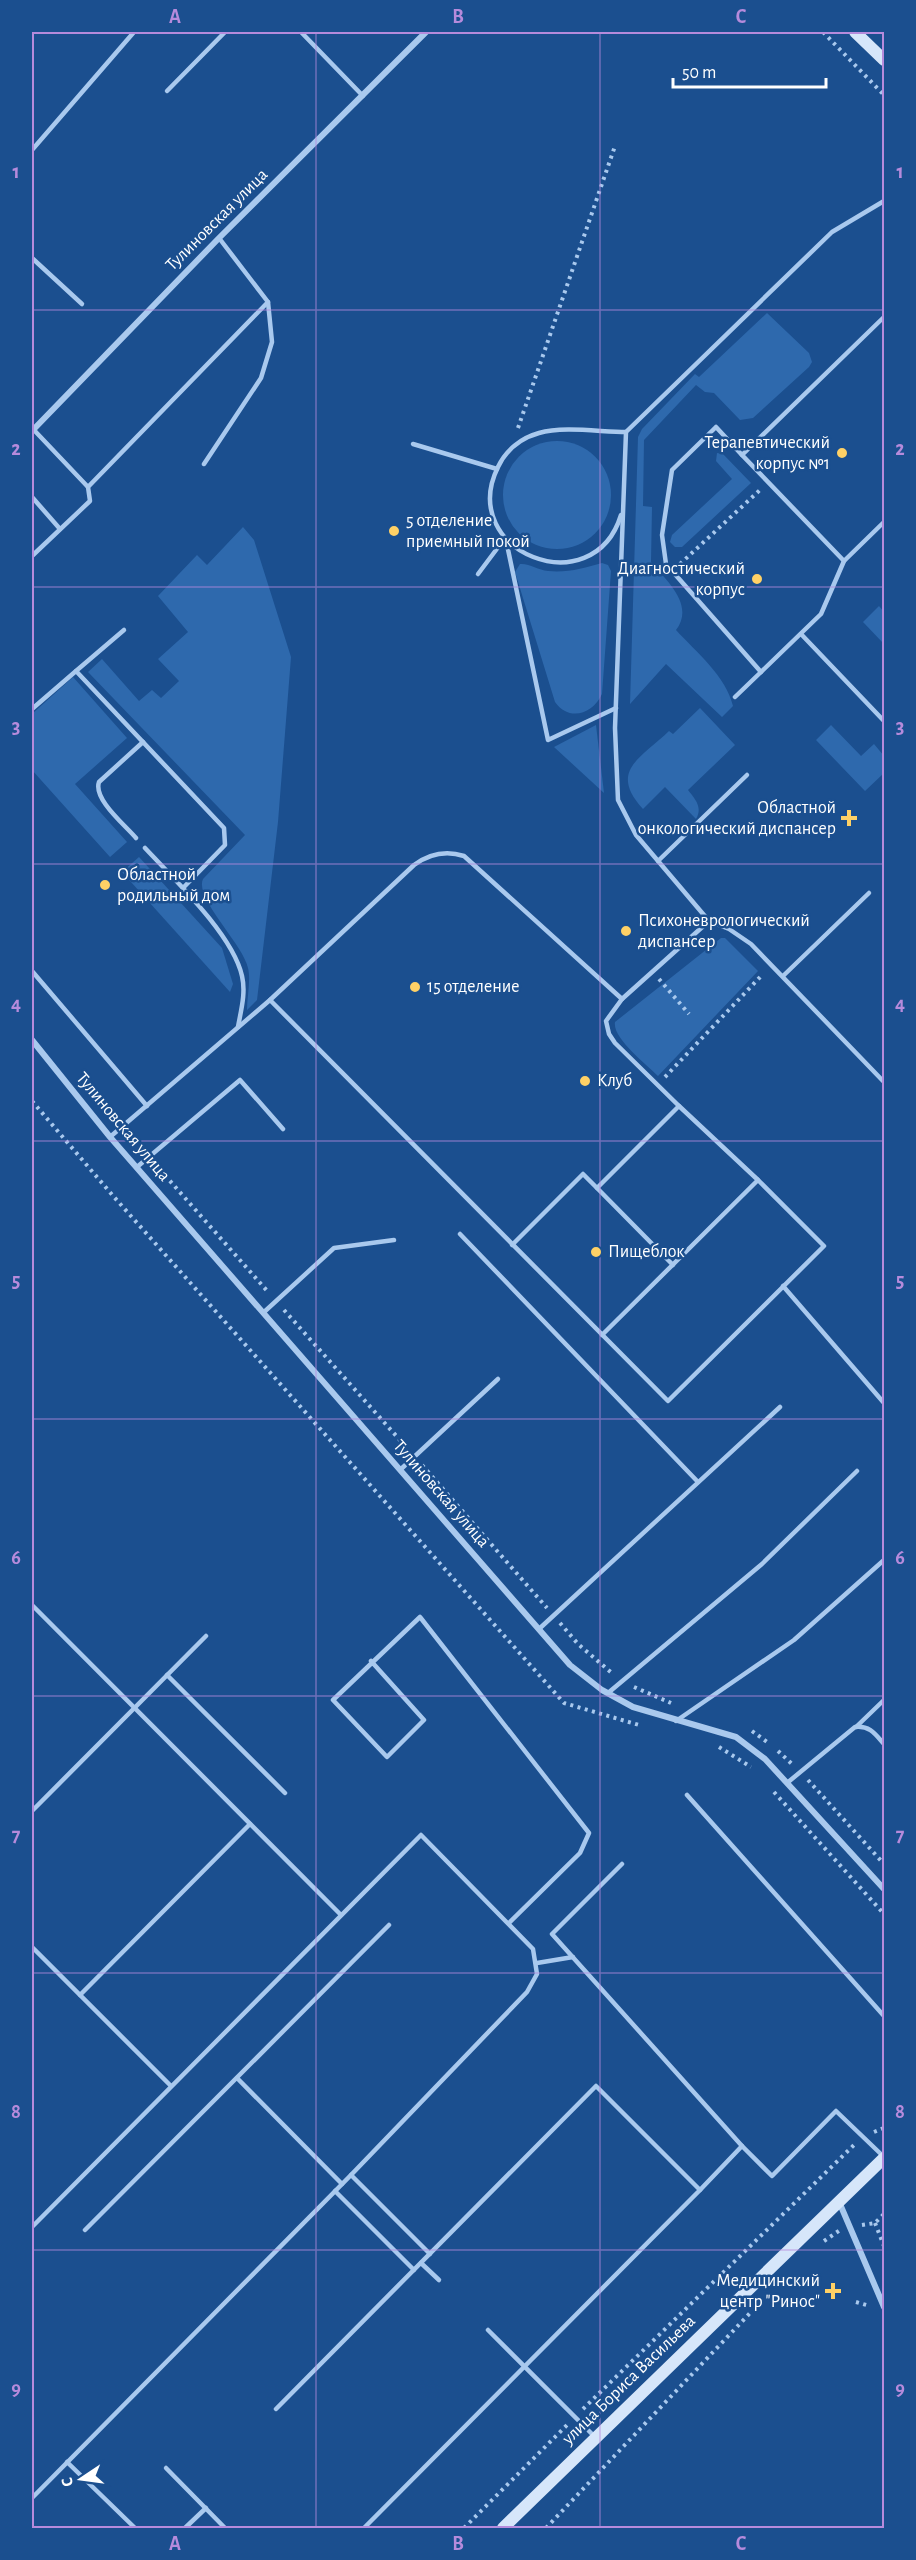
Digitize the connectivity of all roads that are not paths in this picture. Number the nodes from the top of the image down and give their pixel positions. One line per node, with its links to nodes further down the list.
1 (134, 32): 9 (lane)
2 (225, 32): 7 (lane)
3 (301, 32): 8 (lane)
4 (426, 32): 8 (street, Тулиновская улица)
5 (855, 32): 6 (street)
6 (885, 60)
7 (167, 91)
8 (363, 96): 11 (street, Тулиновская улица)
9 (32, 150)
10 (885, 201): 17 (lane)
11 (219, 238): 13 (lane); 16 (street, Тулиновская улица)
12 (32, 258): 14 (lane)
13 (268, 302): 20 (lane); 22 (lane)
14 (82, 304)
15 (885, 317): 19 (lane)
16 (32, 430): 22 (lane)
17 (626, 432): 21 (lane); 24 (lane)
18 (414, 444): 21 (lane)
19 (742, 455): 29 (lane); 34 (lane)
20 (204, 464)
21 (497, 469): 27 (lane)
22 (88, 487): 26 (lane)
23 (32, 497): 26 (lane)
24 (623, 501): 27 (lane); 36 (lane)
25 (885, 522): 29 (lane)
26 (60, 529): 28 (lane)
27 (506, 538): 30 (lane); 36 (lane)
28 (32, 556)
29 (844, 561): 32 (lane)
30 (478, 574)
31 (123, 630): 33 (lane)
32 (801, 634): 34 (lane); 38 (lane)
33 (76, 671): 37 (lane); 39 (lane)
34 (761, 672): 35 (lane)
35 (735, 697)
36 (616, 708): 43 (lane)
37 (32, 709)
38 (885, 721)
39 (143, 742): 41 (lane); 44 (lane)
40 (747, 775): 43 (lane)
41 (136, 838)
42 (145, 848): 44 (lane)
43 (658, 861): 46 (lane)
44 (183, 888): 51 (lane)
45 (868, 893): 48 (lane)
46 (709, 921): 48 (lane); 49 (lane)
47 (32, 971): 54 (lane)
48 (783, 976): 53 (lane)
49 (622, 999): 50 (lane); 55 (lane)
50 (270, 1000): 51 (lane); 63 (lane)
51 (238, 1027): 54 (lane)
52 (32, 1040): 57 (street, Тулиновская улица)
53 (885, 1082)
54 (147, 1106): 57 (lane)
55 (679, 1106): 59 (lane); 60 (lane)
56 (283, 1129): 58 (lane)
57 (110, 1137): 58 (street, Тулиновская улица)
58 (137, 1167): 66 (street, Тулиновская улица)
59 (759, 1180): 64 (lane); 65 (lane)
60 (597, 1188): 63 (lane); 64 (lane)
61 (460, 1234): 73 (lane)
62 (394, 1240): 66 (lane)
63 (512, 1245): 67 (lane)
64 (673, 1265): 67 (lane)
65 (783, 1286): 67 (lane); 69 (lane)
66 (263, 1313): 71 (street, Тулиновская улица)
67 (602, 1335)
68 (498, 1379): 71 (lane)
69 (885, 1402)
70 (780, 1407): 73 (lane)
71 (400, 1470): 76 (street, Тулиновская улица)
72 (857, 1471): 80 (lane)
73 (698, 1482): 76 (lane)
74 (885, 1560): 83 (lane)
75 (32, 1605): 82 (lane)
76 (539, 1629): 80 (street, Тулиновская улица)
77 (206, 1636): 79 (lane)
78 (371, 1661): 78 (lane); 94 (lane)
79 (167, 1675): 82 (lane); 87 (lane)
80 (608, 1693): 83 (street, Тулиновская улица)
81 (885, 1700): 84 (lane)
82 (134, 1708): 89 (lane); 90 (lane)
83 (676, 1721): 86 (street, Тулиновская улица)
84 (855, 1727): 85 (lane); 86 (lane)
85 (885, 1744)
86 (787, 1783): 92 (street, Тулиновская улица)
87 (285, 1792)
88 (687, 1795): 100 (lane)
89 (32, 1811)
90 (250, 1824): 93 (lane); 99 (lane)
91 (622, 1864): 97 (lane)
92 (885, 1889)
93 (341, 1915): 94 (lane); 102 (lane)
94 (509, 1923): 98 (lane)
95 (389, 1925): 101 (lane)
96 (32, 1947): 99 (lane)
97 (573, 1957): 98 (lane); 103 (lane)
98 (537, 1963): 105 (lane)
99 (80, 1995): 102 (lane)
100 (885, 2016)
101 (237, 2078): 106 (lane); 111 (lane)
102 (171, 2086): 110 (lane)
103 (742, 2146): 104 (lane); 107 (lane)
104 (885, 2158): 109 (street, улица Бориса Васильева)
105 (351, 2175): 106 (lane); 112 (lane)
106 (342, 2184): 108 (lane)
107 (700, 2190): 112 (lane); 118 (lane)
108 (335, 2191): 114 (lane); 121 (lane)
109 (840, 2204): 116 (street); 120 (street, улица Бориса Васильева)
110 (32, 2227)
111 (85, 2230)
112 (429, 2254): 113 (lane)
113 (421, 2263): 114 (lane); 115 (lane)
114 (414, 2270): 119 (lane)
115 (439, 2280)
116 (885, 2307)
117 (488, 2330): 118 (lane)
118 (525, 2367): 120 (lane); 128 (lane)
119 (276, 2409)
120 (595, 2437): 129 (street, улица Бориса Васильева)
121 (67, 2462): 123 (lane); 125 (lane)
122 (166, 2468): 124 (lane)
123 (32, 2498)
124 (206, 2508): 126 (lane); 127 (lane)
125 (135, 2529)
126 (185, 2529)
127 (225, 2529)
128 (364, 2529)
129 (503, 2529)

